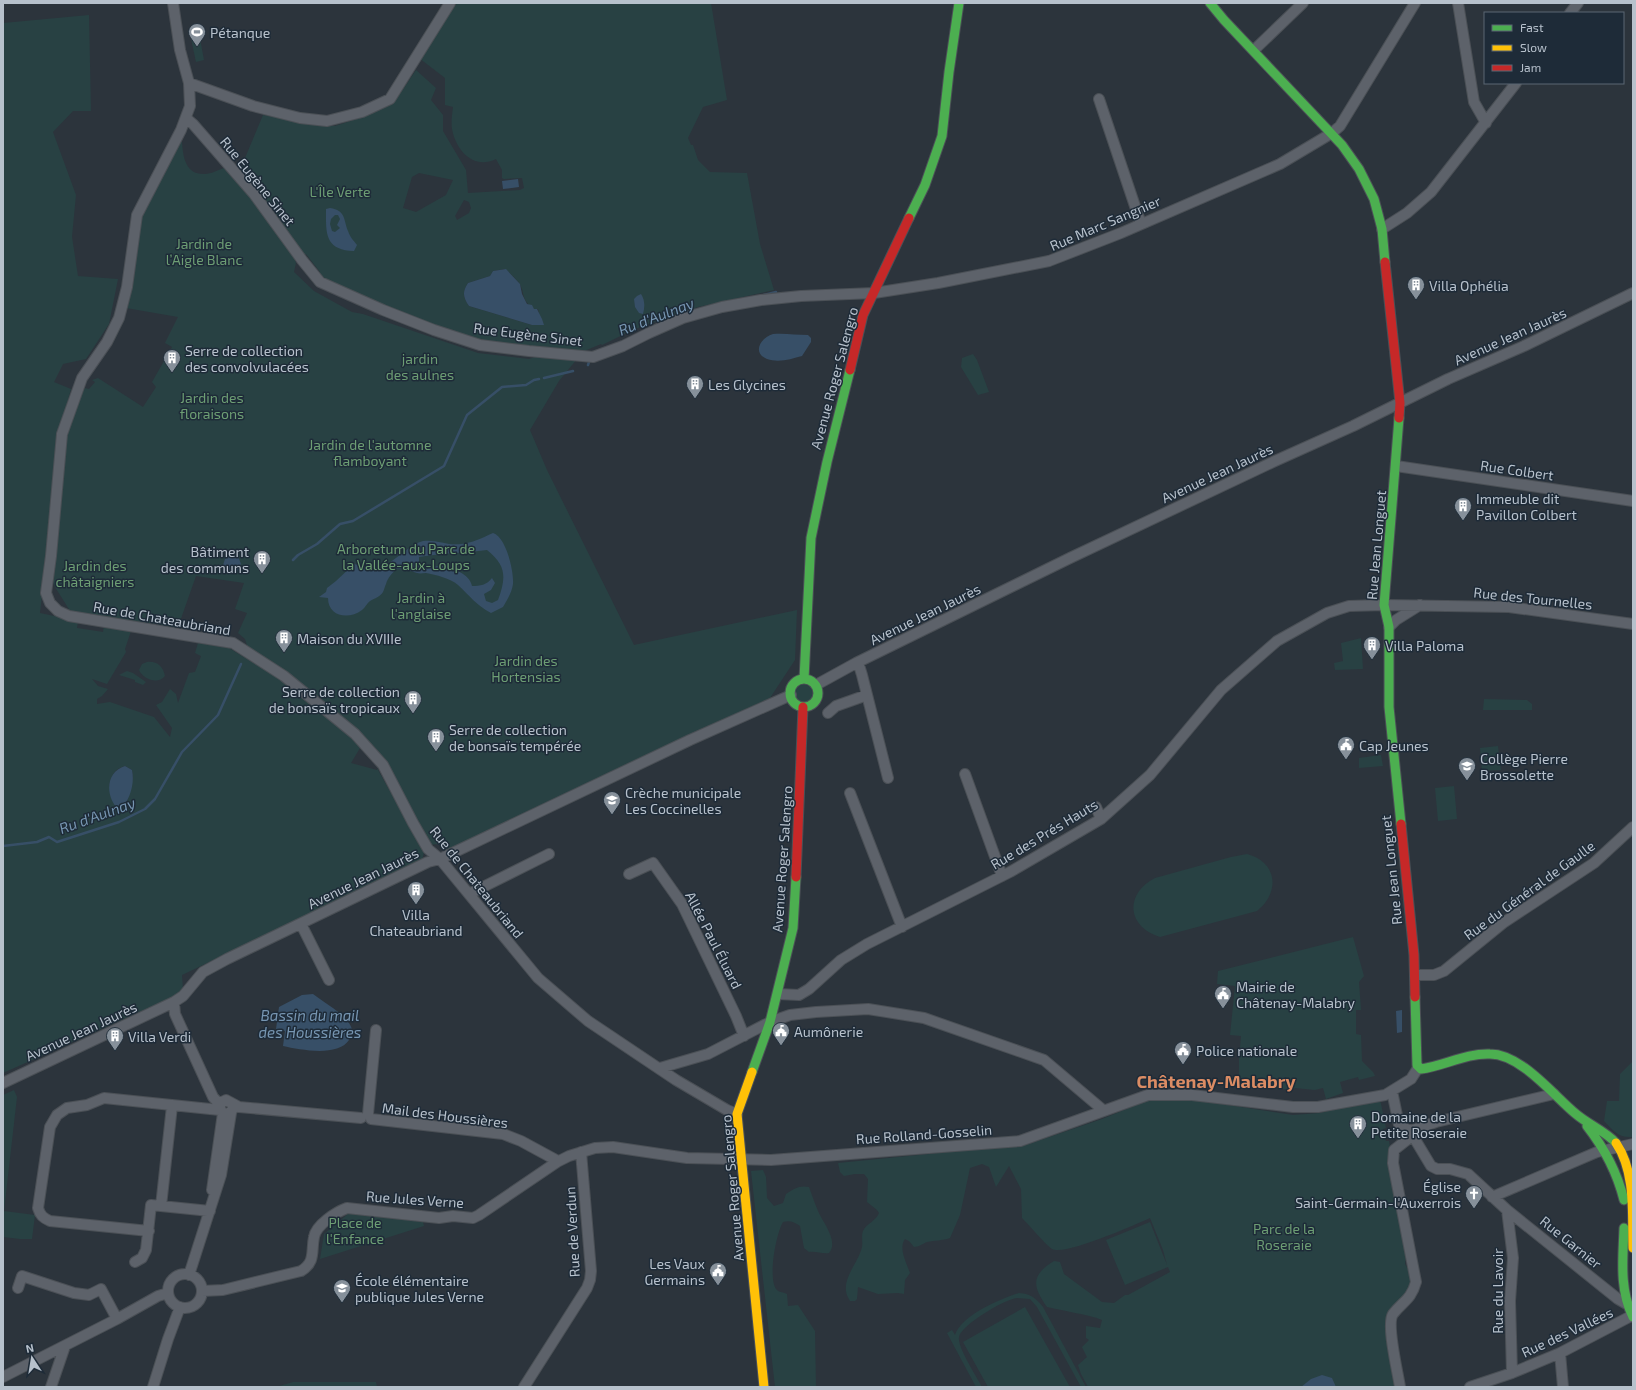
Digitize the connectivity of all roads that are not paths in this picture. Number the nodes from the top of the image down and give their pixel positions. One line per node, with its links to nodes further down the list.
1 (173, 3): 11 (street, Rue de Chateaubriand)
2 (450, 3): 11 (street)
3 (959, 3): 19 (street, Avenue Roger Salengro)
4 (1210, 3): 10 (street, Rue Jean Longuet)
5 (1304, 3): 10 (street)
6 (1416, 3): 16 (street, Rue Marc Sangnier)
7 (1458, 3): 15 (street)
8 (1578, 3): 9 (street)
9 (1571, 12)
10 (1254, 50): 16 (street, Rue Jean Longuet)
11 (189, 83): 14 (street, Rue de Chateaubriand)
12 (1515, 84): 15 (street)
13 (1099, 98): 17 (street)
14 (186, 118): 19 (street, Rue Eugène Sinet); 42 (street, Rue de Chateaubriand)
15 (1486, 123): 18 (street)
16 (1332, 133): 17 (street, Rue Marc Sangnier); 18 (street, Rue Jean Longuet)
17 (1141, 224): 19 (street, Rue Marc Sangnier)
18 (1382, 229): 21 (street, Rue Jean Longuet)
19 (874, 293): 29 (street, Avenue Roger Salengro)
20 (1633, 293): 21 (street, Avenue Jean Jaurès)
21 (1400, 403): 22 (street, Rue Jean Longuet); 28 (street, Avenue Jean Jaurès)
22 (1396, 466): 23 (street, Rue Colbert); 24 (street, Rue Jean Longuet)
23 (1633, 501)
24 (1384, 604): 25 (street, Rue des Prés Hauts); 27 (street, Rue Jean Longuet); 39 (street, Rue des Prés Hauts)
25 (1420, 605): 26 (street, Rue des Tournelles); 27 (street)
26 (1633, 624)
27 (1389, 627): 48 (street, Rue Jean Longuet)
28 (858, 662): 30 (street, Avenue Jean Jaurès); 32 (street)
29 (804, 679): 30 (street); 31 (street)
30 (816, 685): 33 (street)
31 (790, 695): 33 (street); 42 (street, Avenue Jean Jaurès)
32 (867, 695): 34 (street); 36 (street)
33 (803, 707): 50 (street, Avenue Roger Salengro)
34 (828, 713)
35 (964, 774): 44 (street)
36 (888, 778)
37 (850, 793): 47 (street)
38 (1096, 807): 39 (street)
39 (1101, 819): 44 (street, Rue des Prés Hauts)
40 (1633, 827): 48 (street, Rue du Général de Gaulle)
41 (549, 854): 45 (street)
42 (440, 859): 45 (street, Rue de Chateaubriand); 46 (street, Avenue Jean Jaurès)
43 (629, 874): 54 (street, Allée Paul Éluard)
44 (1002, 876): 47 (street, Rue des Prés Hauts)
45 (469, 894): 55 (street, Rue de Chateaubriand)
46 (301, 924): 49 (street); 51 (street, Avenue Jean Jaurès)
47 (902, 927): 50 (street, Rue des Prés Hauts)
48 (1415, 975): 56 (street, Rue Jean Longuet)
49 (329, 980)
50 (778, 994): 52 (street, Avenue Roger Salengro)
51 (174, 1002): 57 (street, Avenue Jean Jaurès); 61 (street)
52 (770, 1022): 54 (street); 62 (street); 63 (street, Avenue Roger Salengro)
53 (376, 1030): 65 (street)
54 (744, 1036): 55 (street)
55 (660, 1068): 63 (street, Rue de Chateaubriand)
56 (1418, 1068): 58 (street, Rue Rolland-Gosselin); 59 (street)
57 (3, 1083)
58 (1392, 1091): 62 (street, Rue Rolland-Gosselin); 66 (street, Rue Garnier)
59 (1554, 1094): 64 (street); 66 (street)
60 (172, 1106): 61 (street, Mail des Houssières); 74 (street); 77 (street, Mail des Houssières)
61 (228, 1109): 65 (street, Mail des Houssières); 76 (street)
62 (1103, 1110): 71 (street, Rue Rolland-Gosselin)
63 (737, 1114): 71 (street, Avenue Roger Salengro)
64 (1579, 1116): 68 (street); 69 (street)
65 (367, 1117): 72 (street, Mail des Houssières)
66 (1410, 1131): 73 (street, Rue Garnier); 98 (street)
67 (1633, 1144): 68 (street)
68 (1619, 1147): 69 (street); 78 (street)
69 (1604, 1150): 73 (street); 88 (street)
70 (581, 1152): 71 (street, Rue Jules Verne); 72 (street, Rue Jules Verne); 96 (street, Rue de Verdun)
71 (742, 1159): 97 (street, Avenue Roger Salengro)
72 (557, 1162): 85 (street, Rue Jules Verne)
73 (1492, 1197): 75 (street, Rue Garnier)
74 (161, 1206): 76 (street); 77 (street)
75 (1507, 1210): 88 (street, Rue Garnier); 92 (street, Rue du Lavoir)
76 (210, 1211): 82 (street)
77 (149, 1231): 80 (street)
78 (1633, 1248): 79 (street)
79 (1633, 1256)
80 (135, 1262)
81 (1632, 1270): 84 (street)
82 (189, 1275): 85 (street); 86 (street)
83 (18, 1288): 89 (street)
84 (1633, 1290)
85 (202, 1291): 87 (street)
86 (168, 1293): 87 (street); 89 (street)
87 (180, 1307): 95 (street)
88 (1632, 1312): 91 (street, Rue des Vallées)
89 (117, 1319): 90 (street)
90 (65, 1346): 93 (street); 94 (street)
91 (1560, 1353): 92 (street, Rue des Vallées); 100 (street)
92 (1512, 1373): 99 (street, Rue des Vallées)
93 (3, 1377)
94 (51, 1387)
95 (153, 1387)
96 (524, 1387)
97 (764, 1387)
98 (1400, 1387)
99 (1470, 1387)
100 (1563, 1387)

